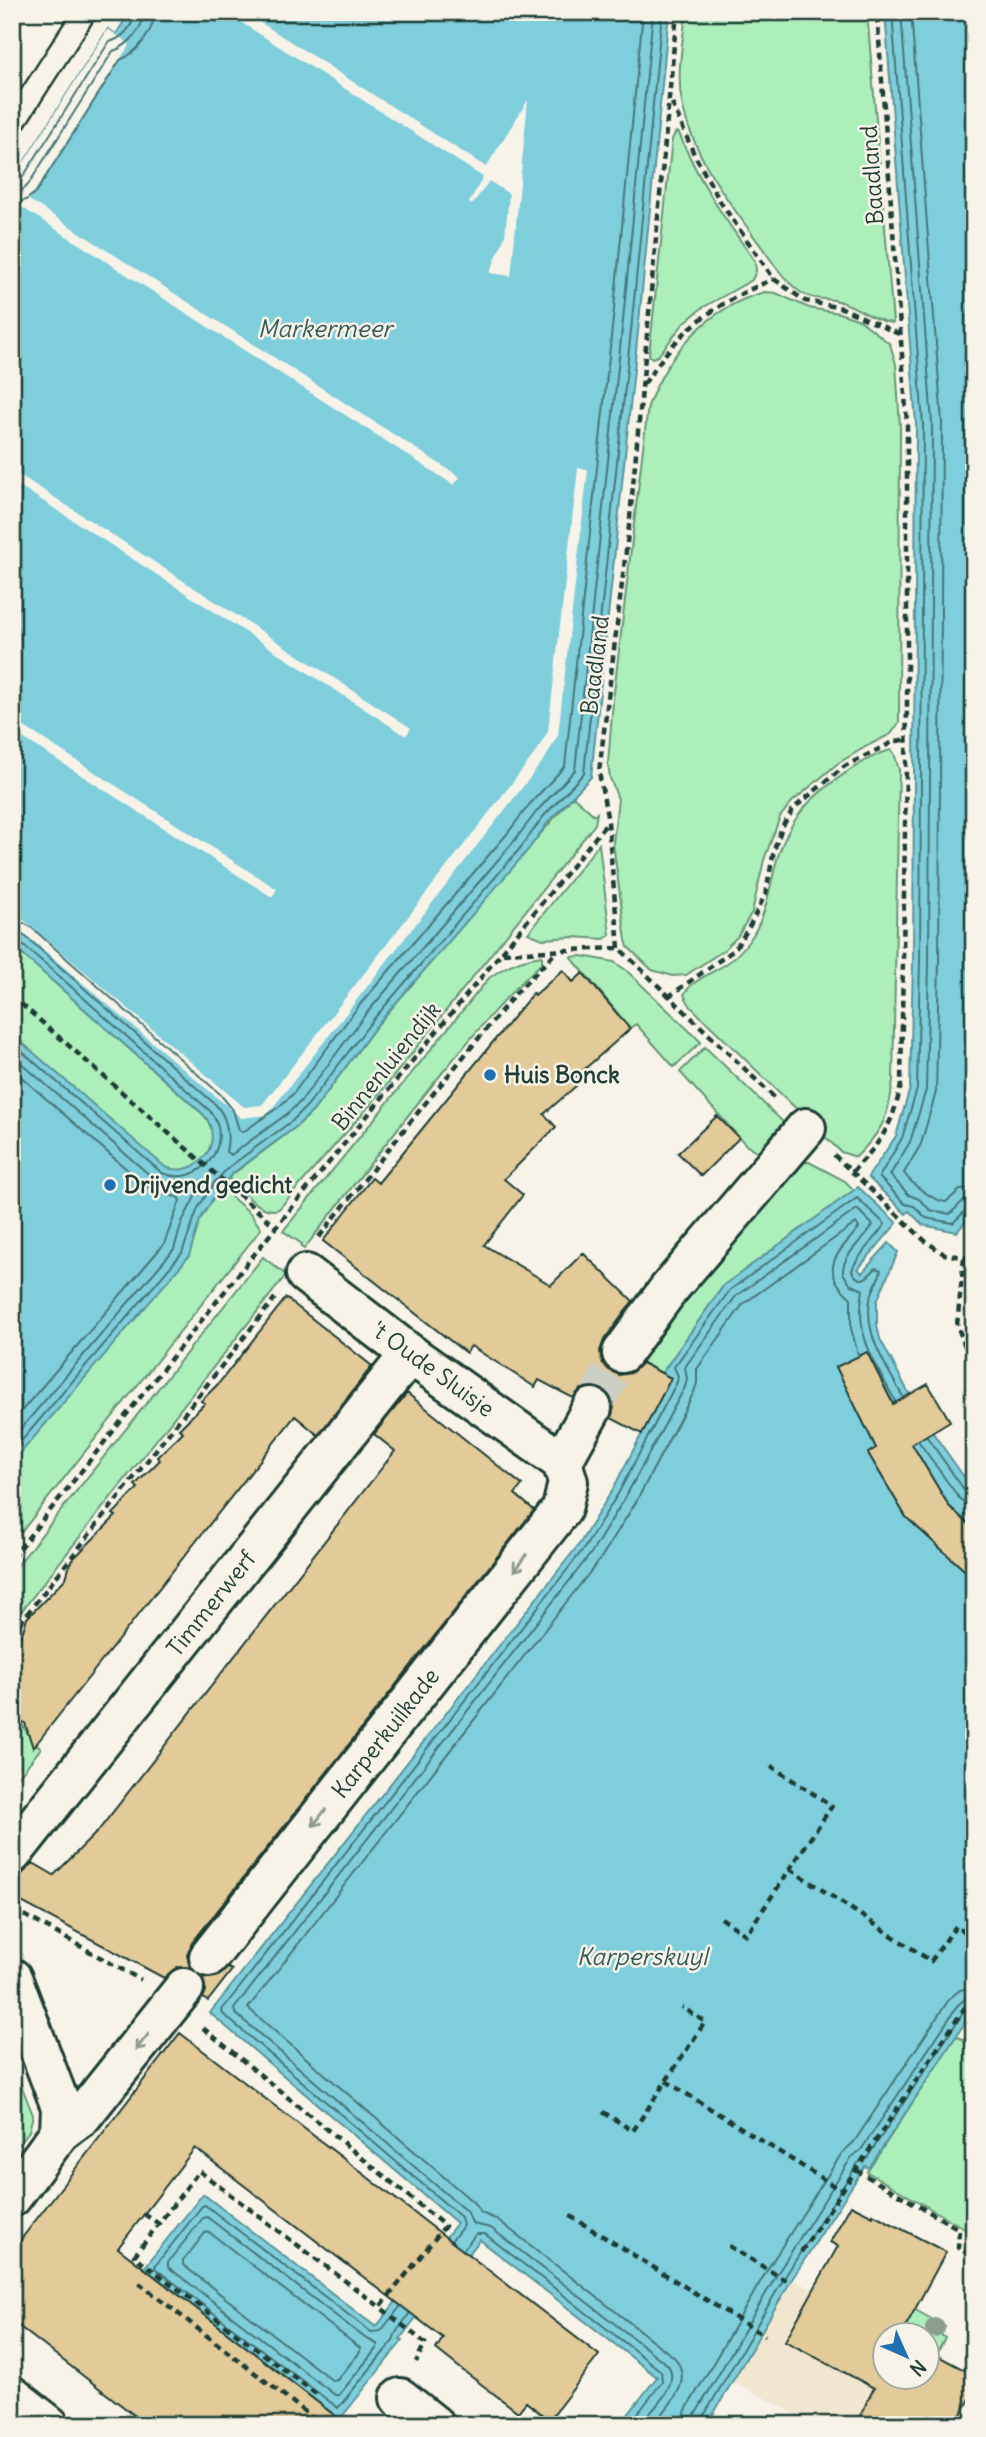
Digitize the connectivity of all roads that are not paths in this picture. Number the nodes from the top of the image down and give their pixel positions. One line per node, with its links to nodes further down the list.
1 (85, 12): 2 (lane)
2 (12, 125)
3 (806, 1128): 5 (street)
4 (306, 1274): 6 (street, 't Oude Sluisje)
5 (622, 1353)
6 (410, 1354): 8 (street, 't Oude Sluisje); 9 (street, Timmerwerf)
7 (592, 1408): 8 (street)
8 (562, 1462): 10 (street, Karperkuilkade, one-way to 10)
9 (12, 1854)
10 (209, 1957)
11 (12, 1978): 13 (street)
12 (180, 1994): 13 (street, one-way to 13)
13 (60, 2132): 14 (street)
14 (12, 2197)
15 (12, 2396): 17 (street)
16 (400, 2398): 18 (street)
17 (49, 2425)
18 (434, 2425)

